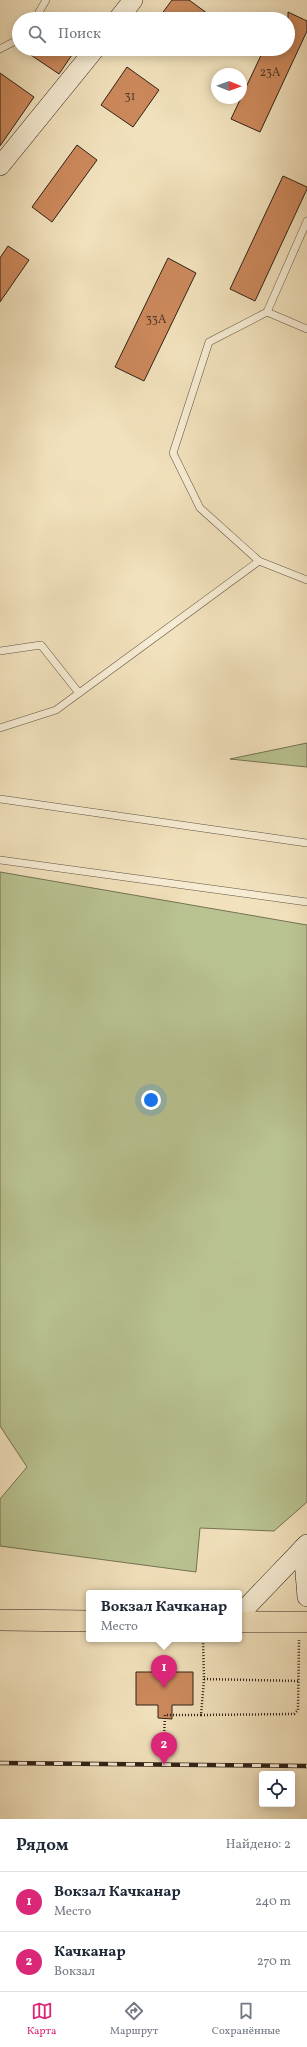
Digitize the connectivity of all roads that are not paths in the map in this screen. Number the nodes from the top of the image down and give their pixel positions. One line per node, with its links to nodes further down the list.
1 (46, 0): 3 (lane)
2 (133, 0): 4 (street)
3 (39, 12)
4 (124, 12)
5 (12, 43): 6 (lane)
6 (0, 49)
7 (89, 56): 8 (street)
8 (0, 166)
9 (307, 221): 10 (lane)
10 (267, 312): 11 (lane); 12 (lane)
11 (307, 329)
12 (259, 561): 13 (lane); 15 (lane)
13 (307, 580)
14 (0, 650): 15 (lane)
15 (79, 693): 16 (lane)
16 (0, 728)
17 (0, 799): 18 (lane)
18 (307, 843)
19 (0, 860): 20 (lane)
20 (307, 902)
21 (305, 1546): 22 (street); 23 (street)
22 (307, 1597)
23 (242, 1612)
24 (0, 1620): 25 (main road)
25 (86, 1621)
26 (242, 1622): 27 (main road)
27 (303, 1628)

